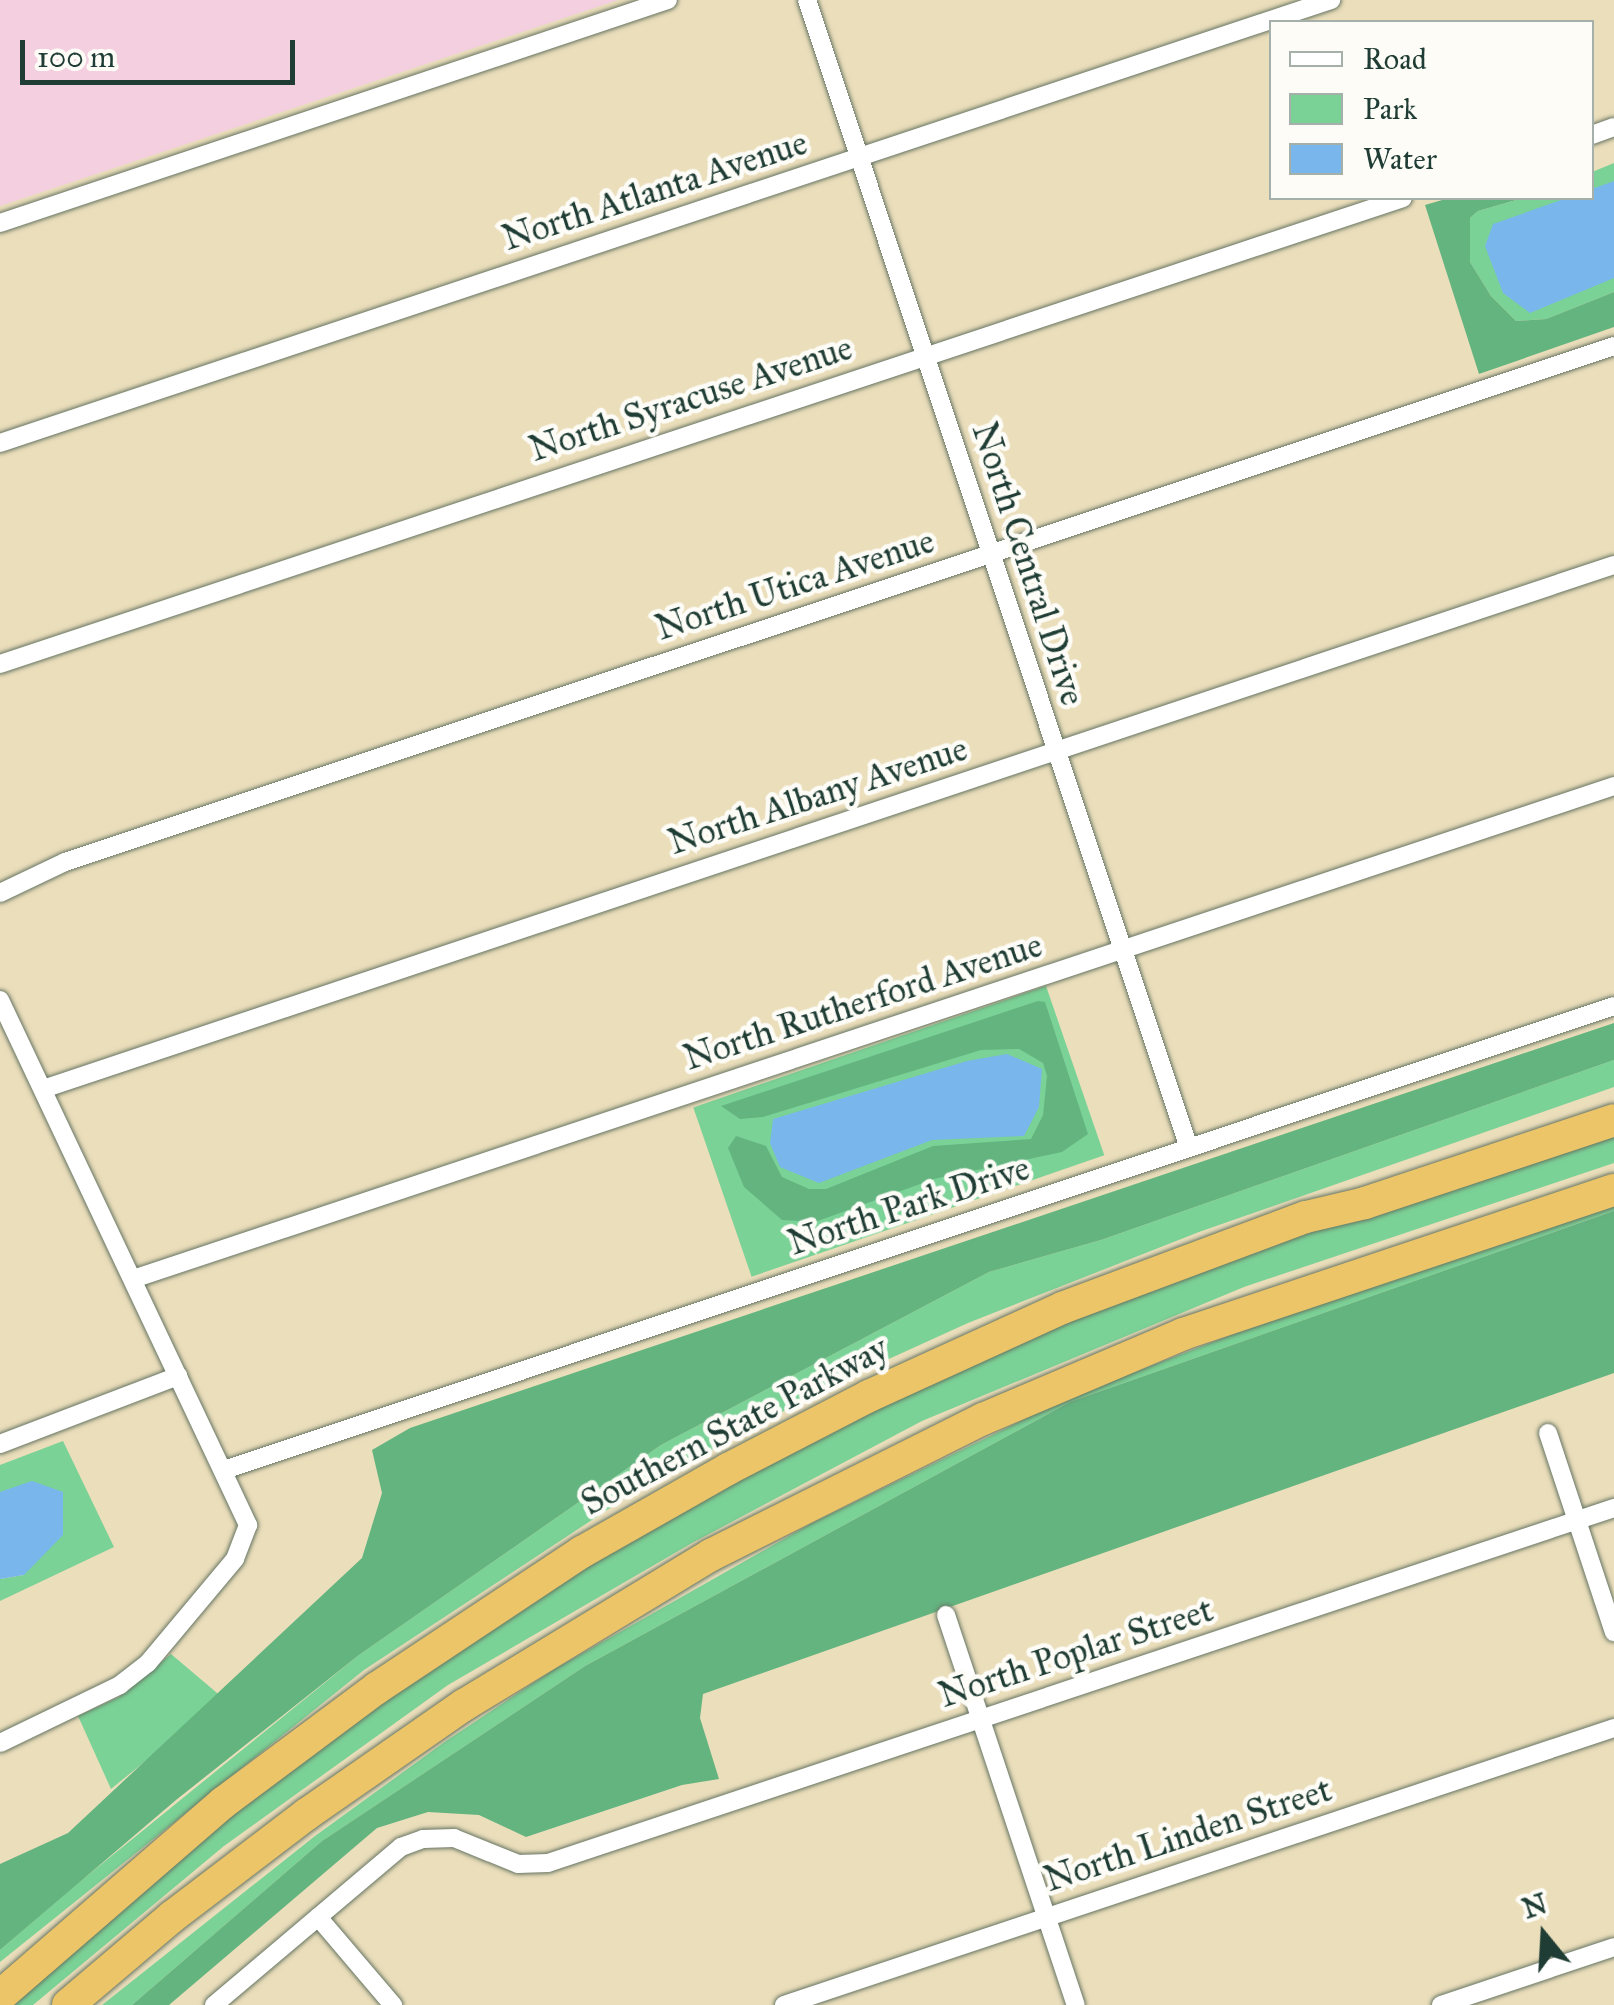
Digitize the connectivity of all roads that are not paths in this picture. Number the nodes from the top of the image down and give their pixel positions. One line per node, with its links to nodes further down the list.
1 (668, 0): 8 (street)
2 (807, 0): 6 (street, North Central Drive)
3 (1331, 0): 4 (street, North Atlanta Avenue)
4 (1271, 20)
5 (1269, 21): 6 (street, North Atlanta Avenue)
6 (860, 157): 10 (street, North Central Drive); 11 (street, North Atlanta Avenue)
7 (1397, 200): 10 (street, North Syracuse Avenue)
8 (0, 223)
9 (1614, 346): 12 (street, North Utica Avenue)
10 (925, 355): 12 (street, North Central Drive); 14 (street, North Syracuse Avenue)
11 (0, 443)
12 (991, 554): 15 (street, North Central Drive); 17 (street, North Utica Avenue)
13 (1614, 565): 15 (street, North Albany Avenue)
14 (0, 664)
15 (1056, 751): 18 (street, North Central Drive); 21 (street, North Albany Avenue)
16 (1614, 786): 18 (street, North Rutherford Avenue)
17 (0, 893)
18 (1122, 950): 23 (street, North Central Drive); 25 (street, North Rutherford Avenue)
19 (0, 1000): 21 (street)
20 (1614, 1006): 23 (street, North Park Drive)
21 (42, 1089): 25 (street)
22 (1614, 1120): 40 (highway, Southern State Parkway)
23 (1189, 1148): 29 (street, North Park Drive)
24 (1614, 1190): 41 (highway)
25 (133, 1279): 26 (street)
26 (178, 1376): 28 (street); 29 (street)
27 (1548, 1432): 31 (street)
28 (0, 1444)
29 (224, 1470): 36 (street)
30 (1614, 1508): 31 (street, North Poplar Street)
31 (1577, 1520): 33 (street); 34 (street, North Poplar Street)
32 (946, 1615): 34 (street)
33 (1614, 1632)
34 (981, 1718): 37 (street, North Poplar Street); 38 (street)
35 (1614, 1728): 38 (street, North Linden Street)
36 (0, 1743)
37 (318, 1916): 42 (street, North Poplar Street); 43 (street)
38 (1047, 1916): 44 (street, North Linden Street); 45 (street)
39 (1614, 1947): 46 (street)
40 (0, 1996)
41 (68, 2005)
42 (214, 2005)
43 (393, 2005)
44 (784, 2005)
45 (1076, 2005)
46 (1441, 2005)

